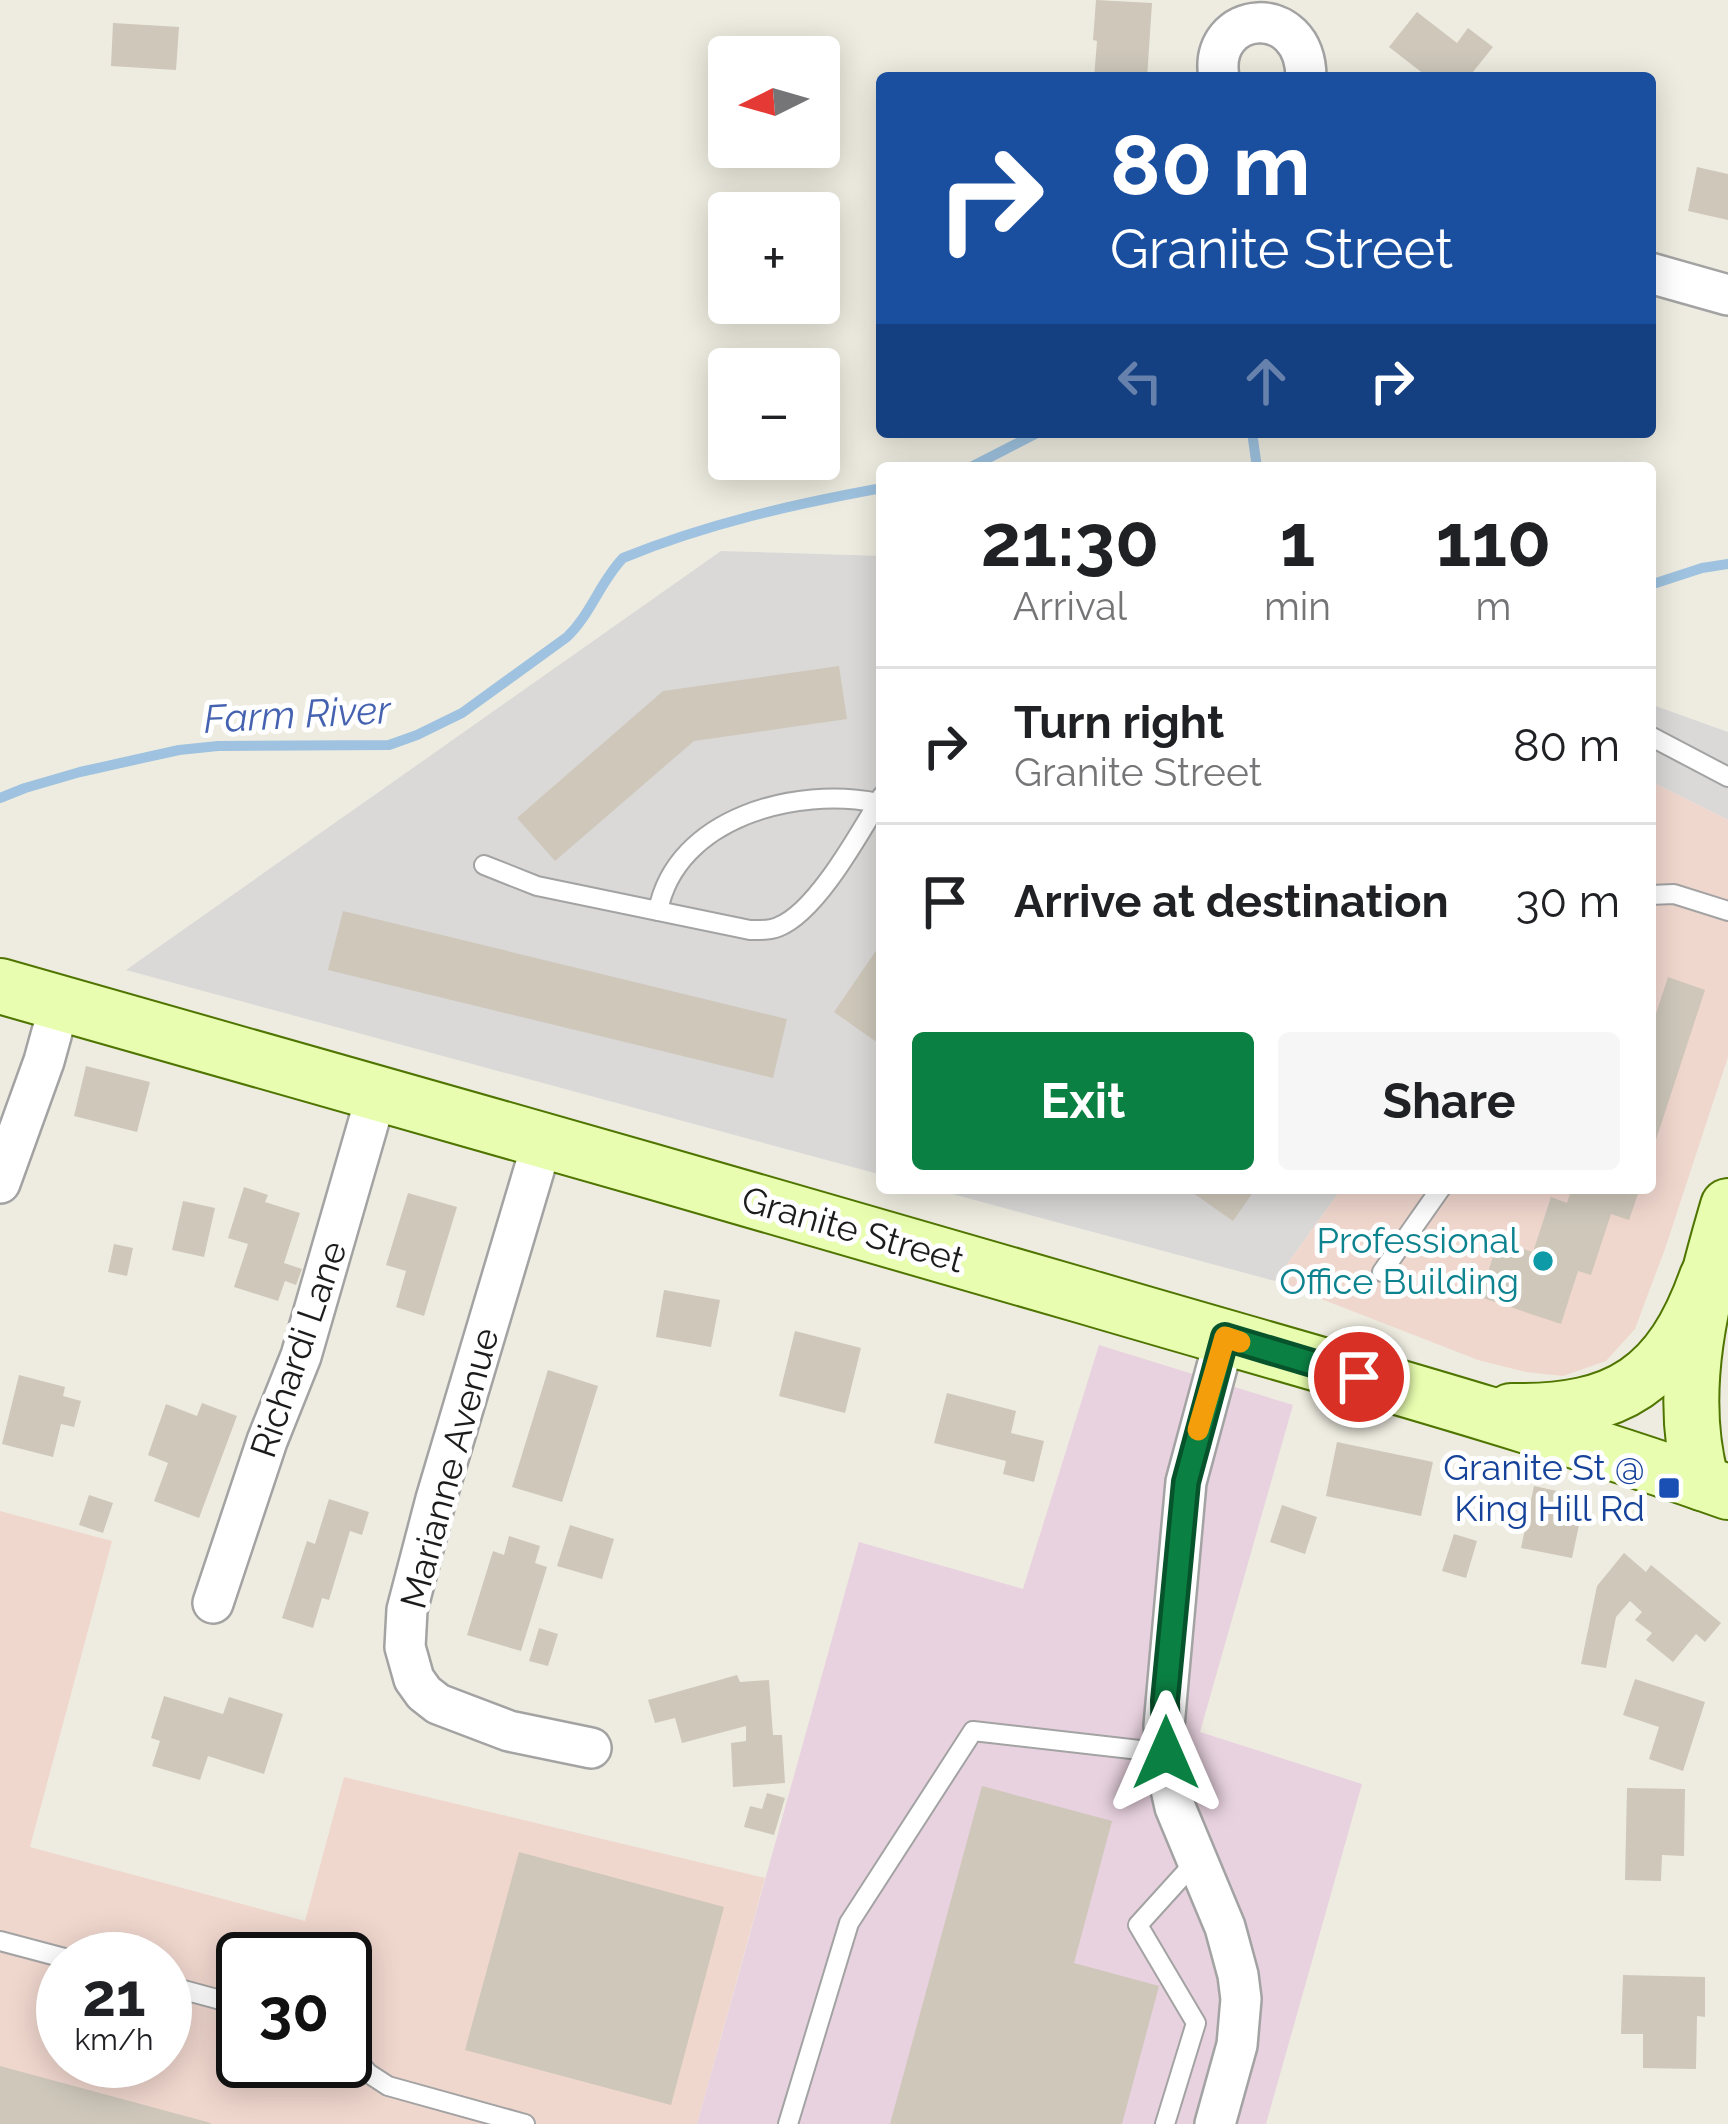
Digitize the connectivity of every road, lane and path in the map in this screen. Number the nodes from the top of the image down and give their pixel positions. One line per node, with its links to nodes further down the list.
1 (1218, 72): 2 (street)
2 (1306, 72)
3 (1656, 275): 4 (street)
4 (1728, 295)
5 (1656, 739): 6 (lane)
6 (1728, 778)
7 (876, 799): 11 (lane)
8 (876, 805): 11 (lane)
9 (484, 865): 11 (lane)
10 (1656, 895): 12 (lane)
11 (658, 910)
12 (1728, 911)
13 (0, 986): 14 (main road, Granite Street)
14 (60, 1003): 15 (main road, Granite Street); 17 (street)
15 (377, 1093): 16 (main road, Granite Street); 25 (street, Richardi Lane)
16 (543, 1140): 22 (main road, Granite Street); 26 (street, Marianne Avenue)
17 (0, 1183)
18 (1437, 1194): 20 (lane)
19 (1728, 1206): 21 (main road)
20 (1382, 1273)
21 (1707, 1277): 23 (main road); 24 (main road)
22 (1225, 1337): 23 (main road, Granite Street); 27 (street)
23 (1449, 1404): 24 (main road, Granite Street)
24 (1715, 1487)
25 (213, 1603)
26 (591, 1748)
27 (1166, 1753): 28 (street); 35 (lane)
28 (1196, 1861): 31 (lane); 32 (street)
29 (0, 1941): 30 (lane)
30 (36, 1951)
31 (1196, 2023): 32 (lane); 36 (lane)
32 (1240, 2023): 37 (street)
33 (372, 2076): 34 (lane)
34 (525, 2124)
35 (788, 2124)
36 (1165, 2124)
37 (1215, 2124)

